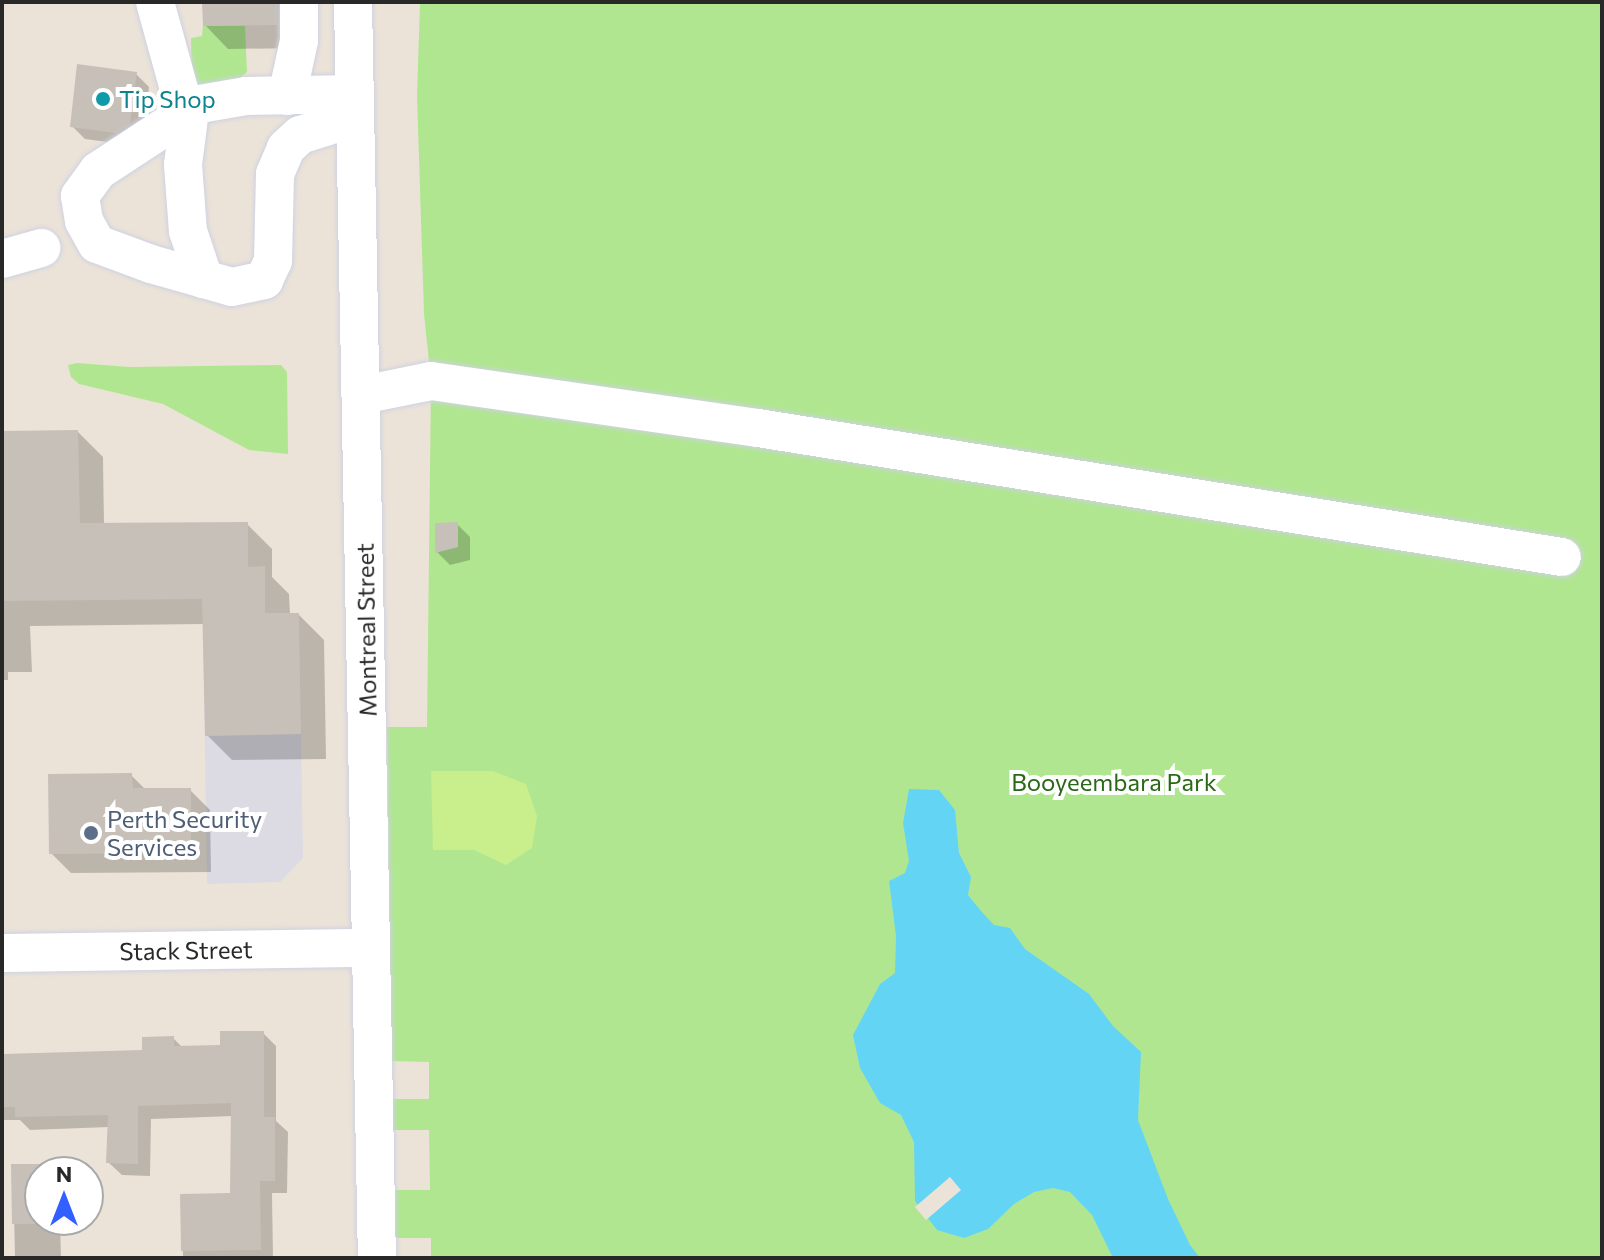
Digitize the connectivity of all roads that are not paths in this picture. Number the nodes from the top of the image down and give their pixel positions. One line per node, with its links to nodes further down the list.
1 (155, 2): 7 (street)
2 (279, 2): 5 (street)
3 (299, 2): 5 (street)
4 (353, 2): 6 (street, Montreal Street)
5 (280, 96): 6 (street); 7 (street)
6 (354, 106): 10 (street); 11 (street, Montreal Street)
7 (190, 110): 10 (street); 10 (street)
8 (41, 248): 9 (street)
9 (2, 259)
10 (204, 279)
11 (362, 395): 12 (street); 13 (street, Montreal Street)
12 (1562, 557)
13 (371, 948): 14 (street, Stack Street); 15 (street, Montreal Street)
14 (2, 953)
15 (377, 1258)

